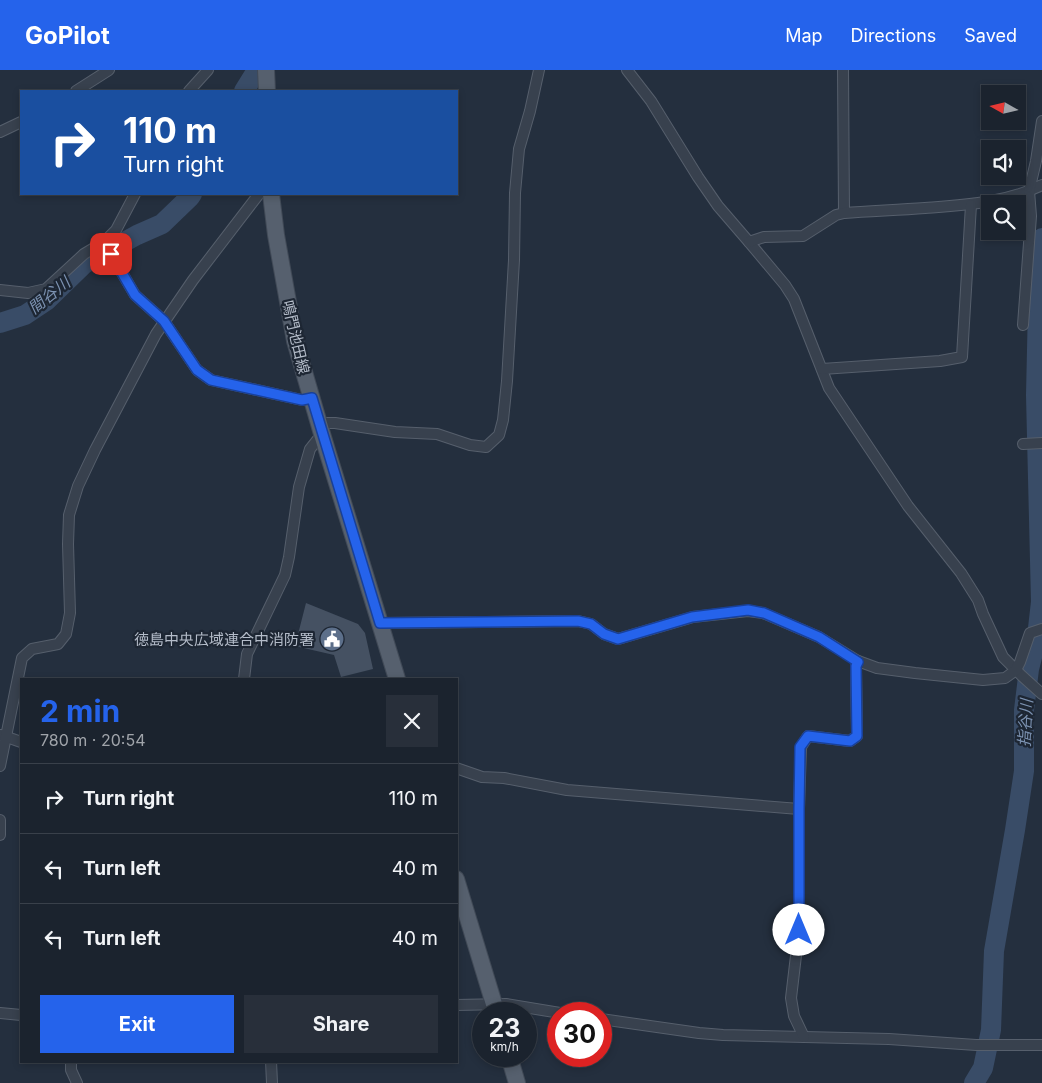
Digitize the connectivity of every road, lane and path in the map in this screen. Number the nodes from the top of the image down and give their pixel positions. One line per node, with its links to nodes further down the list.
1 (108, 70): 7 (street)
2 (208, 70): 8 (street)
3 (266, 70): 9 (main road)
4 (539, 70): 26 (street)
5 (628, 70): 19 (street)
6 (843, 70): 18 (street)
7 (78, 90)
8 (190, 90)
9 (267, 90)
10 (1042, 121): 13 (street)
11 (20, 122): 12 (street)
12 (0, 132)
13 (1034, 189): 17 (street); 23 (street)
14 (134, 195): 20 (street)
15 (258, 195): 22 (street)
16 (271, 195): 25 (main road, 鳴門池田線)
17 (971, 205): 18 (street); 24 (street)
18 (844, 213): 19 (street)
19 (750, 242): 24 (street)
20 (107, 248): 21 (street); 22 (street)
21 (0, 290)
22 (164, 321): 25 (street); 36 (street)
23 (1023, 325)
24 (822, 369): 32 (street)
25 (312, 398): 26 (main road, 鳴門池田線)
26 (321, 429): 29 (main road, 鳴門池田線); 33 (street)
27 (1024, 443): 28 (street)
28 (1042, 443)
29 (380, 623): 31 (street); 34 (main road, 鳴門池田線)
30 (1037, 631): 32 (street)
31 (858, 662): 32 (street); 40 (street)
32 (1019, 673): 35 (street)
33 (244, 678)
34 (397, 678)
35 (1042, 694)
36 (3, 735): 37 (street); 38 (street)
37 (20, 742)
38 (0, 766)
39 (458, 769): 40 (street)
40 (799, 809): 50 (street)
41 (0, 820): 42 (street)
42 (0, 835)
43 (458, 886): 44 (main road)
44 (493, 1002)
45 (458, 1005): 46 (street)
46 (472, 1007)
47 (0, 1014): 48 (street)
48 (20, 1015)
49 (612, 1020): 50 (street)
50 (804, 1037): 51 (street)
51 (1042, 1045)
52 (71, 1063): 55 (street)
53 (272, 1063): 56 (street)
54 (512, 1067): 57 (main road)
55 (76, 1083)
56 (272, 1083)
57 (517, 1083)

